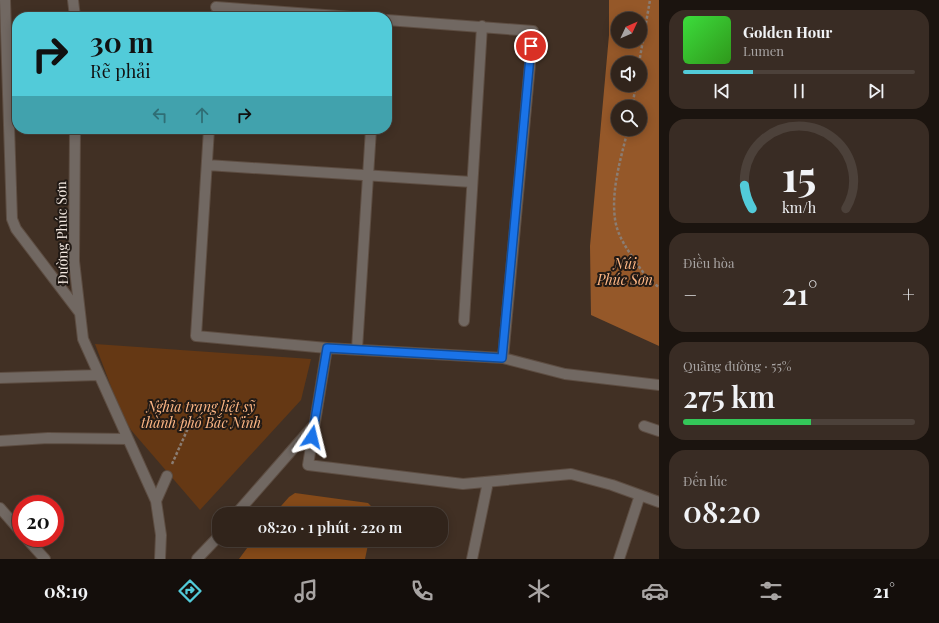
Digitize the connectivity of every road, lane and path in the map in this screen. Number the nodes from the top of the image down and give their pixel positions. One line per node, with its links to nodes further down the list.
1 (5, 0): 18 (street)
2 (73, 0): 5 (street)
3 (650, 0): 9 (path)
4 (216, 8): 6 (street)
5 (74, 12)
6 (276, 12)
7 (392, 20): 8 (street)
8 (482, 26): 16 (street); 22 (street)
9 (640, 56)
10 (75, 134): 18 (street, Đường Phúc Sơn)
11 (209, 134): 14 (street)
12 (371, 134): 15 (street)
13 (626, 136): 17 (path)
14 (207, 165): 15 (street); 20 (street)
15 (368, 175): 16 (street); 21 (street)
16 (472, 182): 19 (street)
17 (659, 287)
18 (80, 313): 23 (street, Đường Phúc Sơn)
19 (464, 320)
20 (327, 348): 21 (street); 26 (street)
21 (357, 350): 22 (street)
22 (502, 358): 25 (street)
23 (99, 374): 24 (street); 30 (street, Đường Phúc Sơn)
24 (0, 378)
25 (659, 385)
26 (315, 423): 33 (street); 37 (street)
27 (189, 426): 32 (path)
28 (644, 426): 29 (street)
29 (659, 431)
30 (128, 439): 31 (street); 35 (street, Đường Phúc Sơn)
31 (0, 440)
32 (167, 476): 35 (street)
33 (488, 482): 34 (street); 45 (street)
34 (640, 495): 36 (street); 46 (street)
35 (156, 501): 43 (street, Đường Phúc Sơn)
36 (659, 502)
37 (242, 507)
38 (0, 508): 39 (street)
39 (12, 522)
40 (212, 543): 44 (street)
41 (34, 547): 42 (street)
42 (45, 559)
43 (160, 559)
44 (197, 559)
45 (472, 559)
46 (619, 559)

